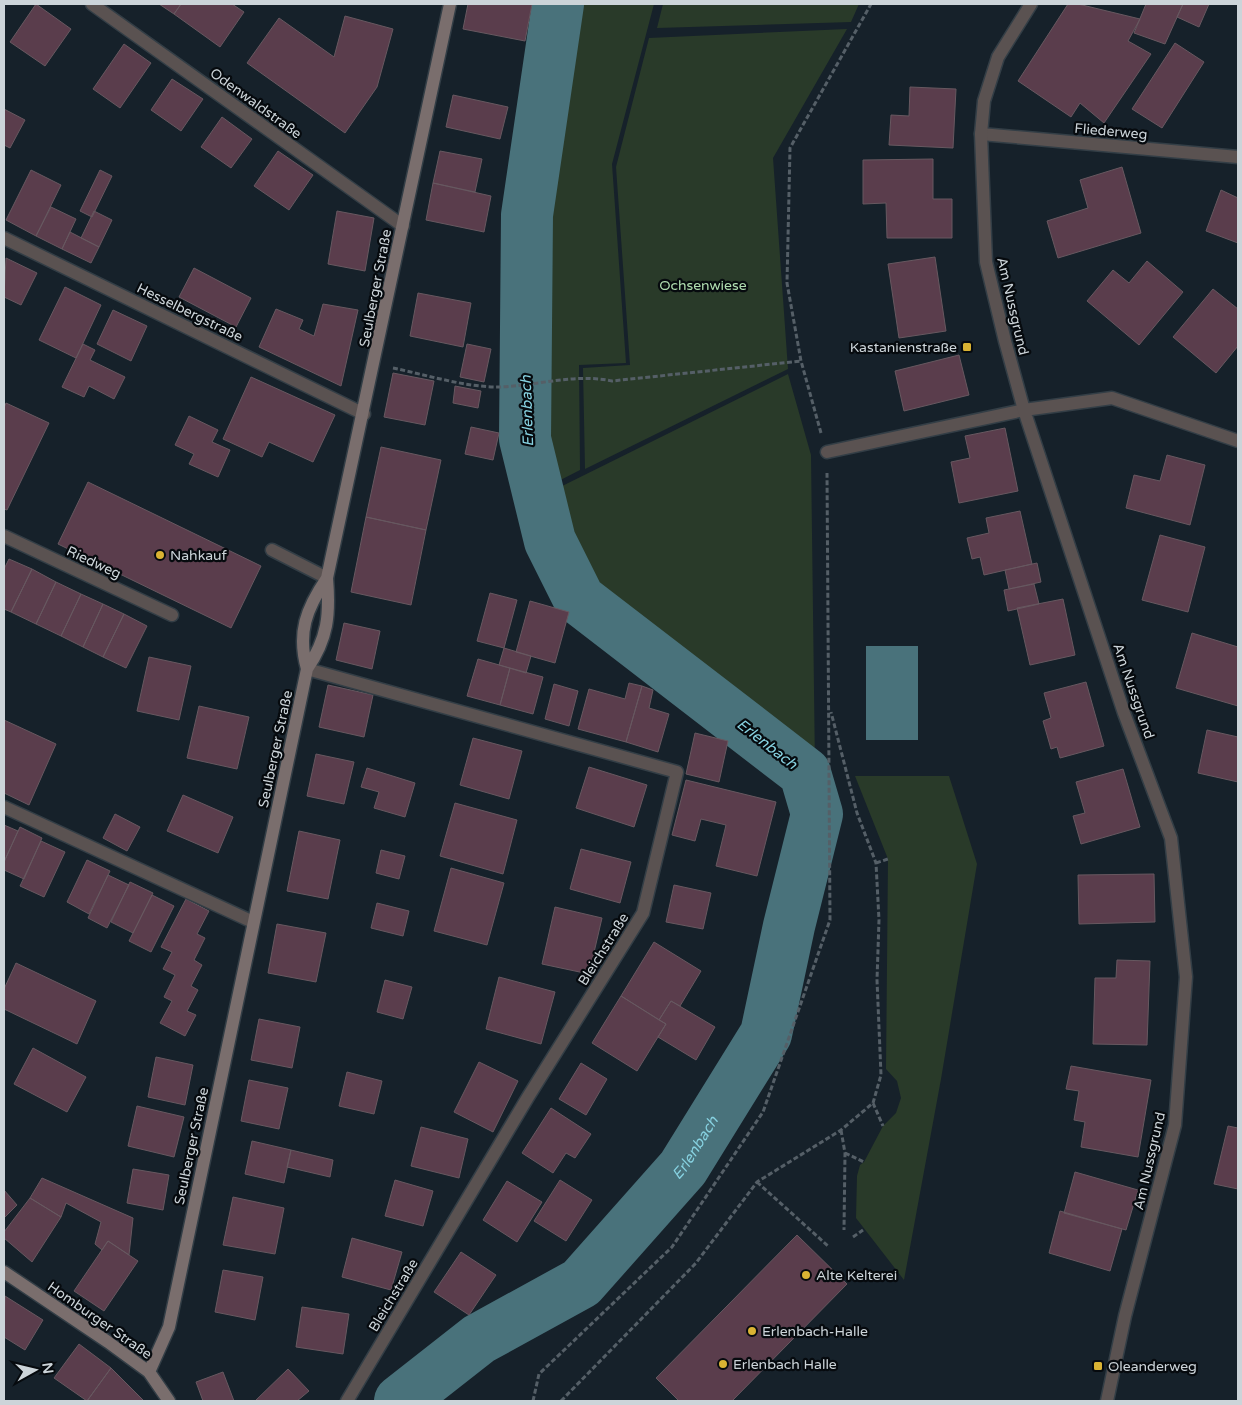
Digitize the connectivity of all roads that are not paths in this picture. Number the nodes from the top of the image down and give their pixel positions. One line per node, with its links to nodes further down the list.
1 (92, 4): 6 (street, Odenwaldstraße)
2 (450, 4): 6 (street, Seulberger Straße)
3 (1031, 4): 4 (street, Am Nussgrund)
4 (981, 134): 5 (street, Fliederweg); 8 (street, Am Nussgrund)
5 (1238, 157)
6 (403, 226): 9 (street, Seulberger Straße)
7 (4, 238): 9 (street, Hesselbergstraße)
8 (1024, 410): 10 (street); 11 (street); 23 (street, Am Nussgrund)
9 (364, 414): 14 (street, Seulberger Straße)
10 (1238, 441)
11 (826, 452)
12 (4, 536): 15 (street, Riedweg)
13 (272, 550): 14 (street)
14 (327, 578): 16 (street, Seulberger Straße); 16 (street, Seulberger Straße)
15 (172, 615)
16 (308, 669): 18 (street, Seulberger Straße); 22 (street, Bleichstraße)
17 (4, 807): 18 (street)
18 (253, 922): 20 (street, Seulberger Straße)
19 (4, 1272): 20 (street, Homburger Straße)
20 (149, 1372): 21 (street, Homburger Straße)
21 (169, 1401)
22 (347, 1401)
23 (1107, 1401)

